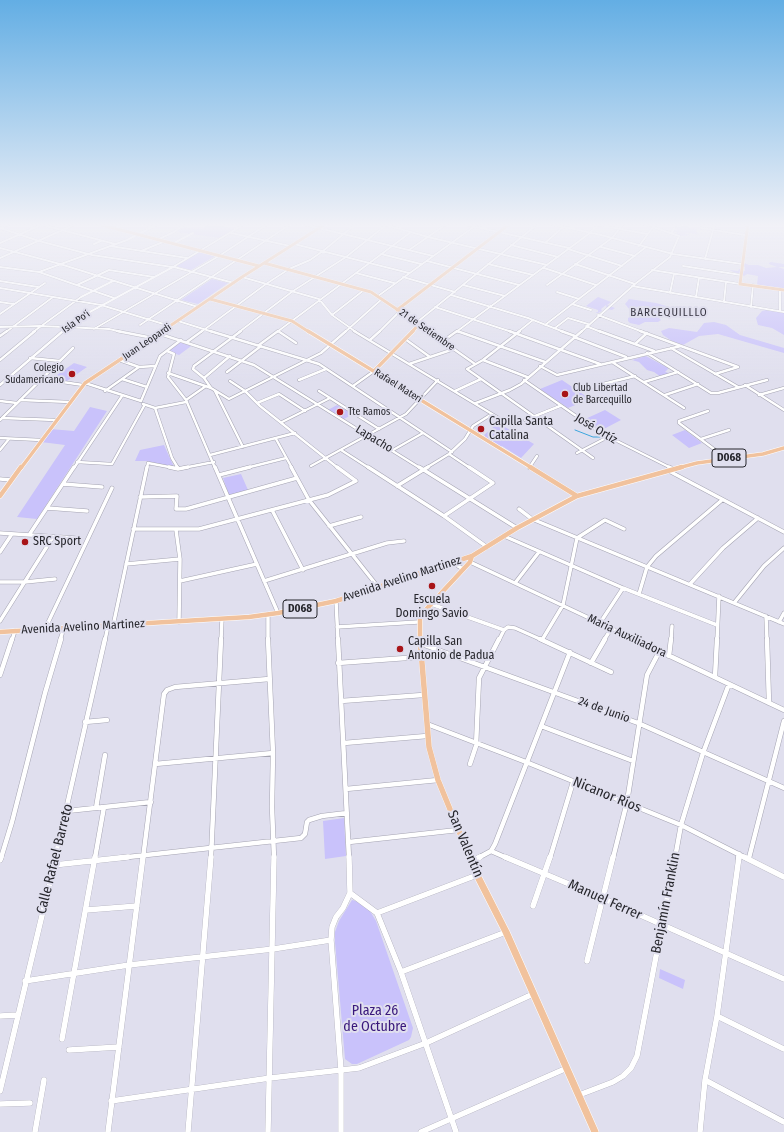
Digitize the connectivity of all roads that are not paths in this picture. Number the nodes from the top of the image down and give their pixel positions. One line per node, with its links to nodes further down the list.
1 (740, 275): 36 (main road)
2 (49, 276): 43 (street)
3 (96, 276): 28 (street); 43 (street)
4 (148, 276): 22 (street)
5 (184, 276): 55 (street)
6 (206, 276): 23 (street)
7 (279, 276): 32 (street)
8 (316, 276): 33 (main road, 21 de Setiembre); 50 (street)
9 (352, 276): 33 (street)
10 (366, 276): 34 (street)
11 (406, 276): 25 (street)
12 (439, 276): 35 (main road)
13 (474, 276): 37 (street)
14 (483, 276): 38 (street)
15 (532, 276): 38 (street)
16 (558, 276): 39 (street)
17 (566, 276): 40 (street)
18 (609, 276): 40 (street); 41 (street)
19 (645, 276): 41 (street)
20 (674, 276): 54 (street)
21 (685, 276): 26 (street)
22 (156, 277): 46 (street, Isla Po'i)
23 (211, 277): 31 (street); 67 (street)
24 (242, 277): 31 (main road, Juan Leopardi); 32 (street)
25 (403, 278): 34 (street); 35 (street)
26 (699, 278): 29 (street); 60 (street)
27 (0, 281): 44 (street)
28 (113, 281): 46 (street); 49 (street)
29 (726, 282): 36 (street); 69 (street)
30 (45, 283): 44 (street)
31 (234, 283): 63 (main road, Juan Leopardi)
32 (266, 284): 50 (street); 73 (street)
33 (341, 284): 47 (main road, 21 de Setiembre); 64 (street)
34 (394, 284): 57 (street)
35 (428, 284): 51 (street); 78 (main road)
36 (740, 284): 42 (main road)
37 (463, 285): 51 (street); 58 (street)
38 (519, 285): 58 (street)
39 (547, 285)
40 (596, 285): 62 (street)
41 (633, 285): 54 (street); 85 (street)
42 (753, 285): 48 (main road); 77 (street)
43 (76, 286): 49 (street)
44 (38, 287): 53 (street)
45 (0, 288): 53 (street)
46 (133, 288): 55 (street); 61 (street, Isla Po'i)
47 (364, 290): 57 (main road, 21 de Setiembre); 86 (street)
48 (782, 290): 81 (street)
49 (92, 291): 61 (street); 66 (street)
50 (293, 291): 64 (street); 83 (street)
51 (455, 292): 56 (street)
52 (557, 292): 62 (street)
53 (30, 293): 59 (street); 70 (street)
54 (670, 293): 60 (street)
55 (153, 294): 67 (street); 80 (street)
56 (451, 295): 74 (street); 76 (street)
57 (378, 296): 65 (main road, 21 de Setiembre)
58 (505, 296): 74 (street)
59 (53, 297): 66 (street); 99 (street)
60 (696, 297): 69 (street)
61 (114, 298): 72 (street, Isla Po'i)
62 (579, 298): 71 (street)
63 (210, 299): 73 (main road, Rafael Materi); 75 (main road, Juan Leopardi)
64 (319, 299): 86 (street); 91 (street)
65 (382, 299): 78 (main road, 21 de Setiembre); 101 (street)
66 (75, 301): 72 (street); 96 (street)
67 (177, 301): 75 (street); 87 (street)
68 (0, 302): 70 (street)
69 (724, 302): 77 (street)
70 (13, 304): 84 (street)
71 (572, 304): 79 (street); 93 (street)
72 (101, 305): 80 (street); 100 (street, Isla Po'i)
73 (236, 306): 83 (main road, Rafael Materi); 104 (street)
74 (491, 306): 88 (street); 89 (street)
75 (198, 307): 90 (main road, Juan Leopardi)
76 (435, 307): 88 (street); 92 (street)
77 (752, 307): 81 (street)
78 (397, 310): 92 (main road, 21 de Setiembre); 116 (street)
79 (591, 310)
80 (123, 311): 87 (street); 103 (street)
81 (780, 311): 82 (street)
82 (784, 312)
83 (265, 313): 91 (main road, Rafael Materi); 112 (street)
84 (0, 314)
85 (598, 315): 95 (street); 108 (street)
86 (332, 316): 101 (street)
87 (149, 319): 94 (street); 97 (street)
88 (474, 319): 106 (street); 107 (street)
89 (533, 320): 93 (street); 107 (street)
90 (178, 321): 97 (main road, Juan Leopardi); 104 (street)
91 (292, 321): 105 (street); 121 (main road, Rafael Materi)
92 (417, 324): 114 (main road); 117 (street, 21 de Setiembre)
93 (545, 324): 102 (street)
94 (140, 325)
95 (587, 325): 102 (street); 111 (street); 120 (street)
96 (40, 326): 99 (street); 100 (street); 138 (street)
97 (170, 326): 109 (main road, Juan Leopardi)
98 (0, 327): 99 (street)
99 (11, 327): 110 (street)
100 (66, 328): 103 (street); 136 (street, Isla Po'i)
101 (350, 328): 116 (street); 121 (street)
102 (555, 328): 111 (street)
103 (94, 329): 113 (street)
104 (204, 329): 112 (street); 118 (street)
105 (278, 331): 119 (street); 122 (street)
106 (458, 331): 117 (street); 123 (street)
107 (516, 333): 123 (street); 126 (street)
108 (647, 333): 120 (street); 124 (street)
109 (160, 334): 113 (main road, Juan Leopardi); 115 (street, Lapacho)
110 (0, 336)
111 (574, 336): 126 (street); 137 (street)
112 (232, 337): 122 (street); 130 (street)
113 (153, 338): 139 (main road, Juan Leopardi)
114 (405, 339): 132 (main road); 135 (street)
115 (181, 340): 118 (street, Lapacho); 129 (street)
116 (370, 340): 132 (street)
117 (443, 341): 128 (street, 21 de Setiembre)
118 (187, 342): 130 (street, Lapacho)
119 (296, 344)
120 (635, 344): 131 (street)
121 (332, 345): 141 (street); 154 (main road, Rafael Materi)
122 (260, 346): 140 (street); 141 (street)
123 (499, 346): 142 (street); 144 (street)
124 (682, 346): 127 (street); 157 (street)
125 (73, 348): 143 (street)
126 (560, 348): 144 (street); 148 (street)
127 (671, 348): 131 (street); 157 (street)
128 (454, 349): 135 (street); 147 (street, 21 de Setiembre)
129 (167, 351): 150 (street); 156 (street)
130 (214, 351): 134 (street, Lapacho); 162 (street)
131 (655, 352): 133 (street)
132 (391, 353): 146 (street); 154 (main road)
133 (647, 353): 137 (street); 155 (street)
134 (230, 356): 140 (street, Lapacho); 162 (street)
135 (430, 357): 146 (street)
136 (31, 358): 143 (street); 177 (street, Isla Po'i)
137 (627, 358): 145 (street)
138 (0, 360)
139 (119, 360): 149 (street); 171 (main road, Juan Leopardi)
140 (244, 360): 153 (street); 160 (street, Lapacho)
141 (309, 360): 152 (street); 160 (street)
142 (483, 360): 147 (street); 158 (street)
143 (60, 361): 163 (street)
144 (544, 362): 151 (street)
145 (612, 362): 148 (street); 159 (street)
146 (409, 364): 166 (street)
147 (475, 364): 164 (street)
148 (600, 364): 151 (street)
149 (139, 366): 150 (street); 161 (street)
150 (156, 366): 178 (street)
151 (540, 366): 158 (street)
152 (326, 369): 165 (street); 176 (street)
153 (227, 372)
154 (374, 372): 176 (street); 193 (main road, Rafael Materi)
155 (678, 372): 170 (street); 173 (street)
156 (168, 373): 175 (street); 195 (street)
157 (715, 374): 179 (street)
158 (527, 376): 167 (street)
159 (635, 376): 170 (street); 183 (street)
160 (274, 377): 184 (street); 201 (street, Lapacho)
161 (122, 378): 178 (street); 182 (street)
162 (204, 378): 172 (street)
163 (42, 379): 171 (street); 192 (street)
164 (481, 379): 186 (street); 187 (street)
165 (299, 380)
166 (438, 380): 186 (street); 193 (street)
167 (524, 380): 187 (street); 203 (street, José Ortíz)
168 (767, 380): 174 (street)
169 (230, 381): 184 (street)
170 (644, 382): 188 (street)
171 (84, 384): 182 (street); 196 (main road, Juan Leopardi)
172 (209, 384): 175 (street); 180 (street)
173 (698, 384): 179 (street); 188 (street)
174 (745, 385): 179 (street); 189 (street)
175 (205, 386): 180 (street); 195 (street)
176 (354, 386): 211 (street)
177 (0, 387)
178 (147, 387): 197 (street)
179 (738, 387)
180 (213, 388): 184 (street); 229 (street)
181 (784, 388): 189 (street)
182 (104, 390): 190 (street)
183 (579, 390)
184 (245, 391): 199 (street)
185 (319, 391): 191 (street)
186 (455, 391): 200 (street)
187 (501, 394): 200 (street); 210 (street)
188 (665, 395): 205 (street)
189 (759, 395): 208 (street)
190 (122, 396): 197 (street); 243 (street)
191 (330, 398): 201 (street); 217 (street)
192 (20, 400): 196 (street); 198 (street)
193 (420, 400): 211 (street); 219 (main road, Rafael Materi)
194 (0, 401): 198 (street)
195 (186, 401): 204 (street); 237 (street)
196 (70, 402): 213 (main road, Juan Leopardi)
197 (141, 402): 202 (street)
198 (17, 403): 212 (street)
199 (257, 403): 206 (street); 215 (street)
200 (476, 403): 209 (street)
201 (318, 404): 206 (street); 222 (street, Lapacho)
202 (144, 406): 204 (street); 243 (street)
203 (560, 406): 210 (street); 223 (street, José Ortíz)
204 (155, 408): 247 (street)
205 (684, 408)
206 (305, 411): 215 (street)
207 (708, 411): 227 (street)
208 (784, 411)
209 (492, 414): 216 (street); 219 (street)
210 (534, 416): 214 (street); 234 (street)
211 (399, 418): 217 (street); 221 (street)
212 (1, 419): 213 (street)
213 (56, 420): 228 (main road, Juan Leopardi)
214 (525, 420)
215 (282, 422): 220 (street)
216 (512, 426)
217 (379, 429): 222 (street)
218 (729, 430): 227 (street)
219 (470, 431): 235 (street); 246 (main road, Rafael Materi)
220 (295, 433): 226 (street); 242 (street)
221 (423, 433): 233 (street); 235 (street)
222 (368, 435): 232 (street); 233 (street, Lapacho)
223 (608, 437): 234 (street); 249 (street, José Ortíz)
224 (0, 438): 225 (street)
225 (9, 439): 228 (street); 231 (street)
226 (276, 439): 229 (street); 239 (street)
227 (701, 439): 241 (street)
228 (41, 440): 253 (main road, Juan Leopardi)
229 (243, 447): 237 (street)
230 (784, 448): 241 (main road, Avenida Avelino Martinez / D068)
231 (0, 450)
232 (341, 450): 242 (street); 255 (street)
233 (393, 450): 248 (street, Lapacho)
234 (582, 450): 236 (street); 240 (street)
235 (451, 453): 248 (street); 262 (street)
236 (577, 453)
237 (210, 455): 244 (street)
238 (537, 456): 246 (street)
239 (286, 458): 250 (street); 251 (street)
240 (592, 458)
241 (726, 458): 249 (main road, Avenida Avelino Martinez / D068)
242 (326, 459): 245 (street); 263 (street)
243 (77, 462): 254 (street)
244 (214, 462): 247 (street); 250 (street)
245 (311, 466)
246 (529, 468): 259 (main road, Rafael Materi)
247 (178, 469): 260 (street, Calle Rafael Barreto)
248 (423, 469): 255 (street); 262 (street, Lapacho)
249 (671, 470): 259 (main road, Avenida Avelino Martinez / D068); 264 (street, José Ortíz)
250 (218, 475): 261 (street)
251 (297, 478): 261 (street); 263 (street)
252 (0, 479): 253 (street)
253 (11, 480): 258 (main road, Juan Leopardi)
254 (63, 484): 256 (street); 265 (street)
255 (396, 486): 269 (street)
256 (102, 487)
257 (112, 488): 334 (street)
258 (0, 496)
259 (577, 496): 273 (main road, Avenida Avelino Martinez / D068)
260 (140, 497): 261 (street); 276 (street, Calle Rafael Barreto)
261 (228, 497): 272 (street)
262 (471, 499): 269 (street); 275 (street, Lapacho)
263 (309, 500): 267 (street); 274 (street)
264 (722, 500): 271 (street, José Ortíz); 300 (street)
265 (48, 508): 268 (street); 282 (street)
266 (519, 509): 273 (street)
267 (272, 510): 272 (street); 302 (street)
268 (87, 511)
269 (444, 516): 288 (street)
270 (361, 517): 274 (street)
271 (758, 518): 279 (street, José Ortíz); 309 (street)
272 (238, 519): 278 (street); 298 (street)
273 (532, 519): 275 (main road, Avenida Avelino Martinez / D068); 286 (street)
274 (329, 526): 292 (street)
275 (516, 528): 283 (main road, Avenida Avelino Martinez / D068)
276 (133, 529): 278 (street); 297 (street, Calle Rafael Barreto)
277 (624, 529): 286 (street)
278 (176, 530): 294 (street)
279 (784, 532)
280 (0, 533): 281 (street)
281 (12, 534): 282 (street); 290 (street)
282 (29, 535): 284 (street)
283 (504, 536): 288 (main road, Avenida Avelino Martinez / D068); 291 (street)
284 (53, 537): 285 (street); 307 (street)
285 (75, 538)
286 (577, 538): 299 (street); 300 (street)
287 (404, 541): 292 (street)
288 (487, 547): 293 (main road, Avenida Avelino Martinez / D068)
289 (784, 548): 315 (street)
290 (0, 552)
291 (539, 552): 299 (street); 308 (street)
292 (352, 554): 302 (street); 310 (street)
293 (472, 556): 295 (main road, Avenida Avelino Martinez / D068); 296 (main road)
294 (180, 559): 297 (street); 304 (street)
295 (456, 561): 301 (street); 310 (main road, Avenida Avelino Martinez / D068)
296 (470, 562): 301 (main road); 308 (street, Maria Auxiliadora)
297 (126, 564): 330 (street, Calle Rafael Barreto)
298 (257, 564): 304 (street); 305 (street)
299 (570, 565): 311 (street); 317 (street)
300 (647, 567): 309 (street); 312 (street)
301 (463, 569): 316 (main road)
302 (303, 570): 305 (street)
303 (55, 579): 307 (street)
304 (180, 581): 324 (street)
305 (264, 581): 318 (street)
306 (0, 582): 307 (street)
307 (25, 582): 323 (street)
308 (515, 583): 317 (street, Maria Auxiliadora)
309 (690, 584): 313 (street)
310 (378, 587): 314 (main road, Avenida Avelino Martinez / D068)
311 (623, 588): 312 (street); 327 (street)
312 (639, 594): 329 (street)
313 (719, 596): 315 (street); 329 (street)
314 (336, 601): 318 (main road, Avenida Avelino Martinez / D068); 332 (street)
315 (734, 603): 321 (street)
316 (431, 604): 325 (main road); 336 (street)
317 (563, 605): 327 (street, Maria Auxiliadora); 339 (street)
318 (278, 613): 320 (main road, Avenida Avelino Martinez / D068)
319 (784, 613): 326 (street)
320 (268, 614): 322 (main road, Avenida Avelino Martinez / D068); 351 (street)
321 (766, 616): 326 (street); 357 (street)
322 (222, 619): 324 (main road, Avenida Avelino Martinez / D068); 352 (street)
323 (0, 621)
324 (179, 622): 330 (main road, Avenida Avelino Martinez / D068)
325 (418, 622): 332 (street); 340 (main road, San Valentín)
326 (779, 622): 328 (street)
327 (600, 623): 335 (street, Maria Auxiliadora)
328 (784, 624)
329 (717, 625): 350 (street)
330 (111, 626): 333 (main road, Avenida Avelino Martinez / D068); 361 (street, Calle Rafael Barreto)
331 (672, 626): 343 (street)
332 (337, 627): 345 (street)
333 (64, 628): 334 (main road, Avenida Avelino Martinez / D068); 396 (street)
334 (45, 629): 337 (main road, Avenida Avelino Martinez / D068)
335 (611, 629): 342 (street, Maria Auxiliadora); 346 (street)
336 (504, 630): 339 (street); 347 (street)
337 (15, 631): 338 (main road, Avenida Avelino Martinez / D068); 349 (street)
338 (0, 632)
339 (542, 640): 341 (street)
340 (419, 643): 344 (main road, San Valentín); 347 (street, 24 de Junio)
341 (570, 652): 346 (street); 354 (street)
342 (659, 652): 343 (street, Maria Auxiliadora); 363 (street)
343 (669, 656): 350 (street, Maria Auxiliadora)
344 (420, 657): 345 (street); 355 (main road, San Valentín)
345 (338, 663): 356 (street)
346 (591, 663): 348 (street)
347 (486, 668): 354 (street, 24 de Junio); 366 (street)
348 (611, 672)
349 (0, 675)
350 (715, 677): 353 (street, Maria Auxiliadora)
351 (269, 679): 352 (street); 368 (street)
352 (219, 684): 371 (street); 374 (street)
353 (729, 684): 357 (street, Maria Auxiliadora); 369 (street, Benjamín Franklin)
354 (554, 692): 363 (street, 24 de Junio); 364 (street)
355 (423, 695): 356 (street); 362 (main road, San Valentín)
356 (341, 702): 367 (street)
357 (769, 703): 358 (street, Maria Auxiliadora)
358 (784, 710)
359 (107, 720): 361 (street)
360 (784, 721): 377 (street)
361 (85, 722): 385 (street, Calle Rafael Barreto)
362 (426, 723): 365 (main road, San Valentín); 366 (street, Nicanor Ríos)
363 (638, 723): 369 (street, 24 de Junio); 372 (street)
364 (541, 726): 372 (street); 373 (street)
365 (427, 736): 367 (street); 376 (main road, San Valentín)
366 (476, 742): 373 (street, Nicanor Ríos); 375 (street)
367 (344, 744): 380 (street)
368 (273, 753): 371 (street); 389 (street)
369 (704, 753): 377 (street, 24 de Junio); 387 (street, Benjamín Franklin)
370 (105, 755): 384 (street)
371 (216, 758): 374 (street); 391 (street)
372 (633, 761): 382 (street)
373 (526, 762): 378 (street, Nicanor Ríos); 392 (street)
374 (155, 764): 381 (street)
375 (470, 764)
376 (438, 780): 380 (street); 388 (main road, San Valentín)
377 (769, 781): 379 (street, 24 de Junio); 395 (street)
378 (573, 782): 382 (street, Nicanor Ríos); 400 (street)
379 (784, 788)
380 (346, 789): 386 (street)
381 (151, 802): 383 (street); 394 (street)
382 (627, 802): 387 (street, Nicanor Ríos); 404 (street)
383 (104, 807): 384 (street); 397 (street)
384 (96, 808): 385 (street)
385 (68, 811): 399 (street, Calle Rafael Barreto)
386 (347, 813): 389 (street); 390 (street)
387 (681, 825): 393 (street, Nicanor Ríos); 409 (street, Benjamín Franklin)
388 (458, 830): 390 (street); 398 (main road, San Valentín)
389 (274, 841): 391 (street); 412 (street)
390 (349, 842): 403 (street)
391 (212, 847): 394 (street); 414 (street)
392 (491, 851): 398 (street); 400 (street, Manuel Ferrer)
393 (739, 854): 395 (street, Nicanor Ríos); 413 (street)
394 (144, 856): 397 (street); 405 (street)
395 (749, 858): 402 (street, Nicanor Ríos)
396 (0, 860)
397 (95, 860): 399 (street); 407 (street)
398 (471, 862): 401 (main road, San Valentín)
399 (54, 865): 420 (street, Calle Rafael Barreto)
400 (544, 873): 404 (street, Manuel Ferrer); 406 (street)
401 (477, 875): 408 (street); 410 (main road, San Valentín)
402 (784, 877)
403 (350, 893): 408 (street); 411 (street)
404 (602, 898): 409 (street, Manuel Ferrer); 415 (street)
405 (137, 906): 407 (street); 416 (street)
406 (533, 906)
407 (86, 910): 418 (street)
408 (377, 913): 417 (street)
409 (662, 925): 413 (street, Manuel Ferrer); 437 (street, Benjamín Franklin)
410 (506, 932): 417 (street); 421 (main road, San Valentín)
411 (331, 940): 412 (street); 431 (street)
412 (273, 949): 414 (street); 432 (street)
413 (726, 954): 419 (street, Manuel Ferrer); 424 (street)
414 (204, 956): 416 (street); 436 (street)
415 (587, 961)
416 (129, 965): 418 (street); 427 (street)
417 (401, 972): 426 (street)
418 (75, 973): 420 (street); 425 (street)
419 (784, 980)
420 (25, 981): 422 (street, Calle Rafael Barreto)
421 (534, 994): 426 (street); 430 (main road, San Valentín)
422 (17, 1015): 423 (street); 435 (street, Calle Rafael Barreto)
423 (0, 1016)
424 (717, 1016): 428 (street); 434 (street)
425 (62, 1039)
426 (426, 1043): 431 (street); 441 (street)
427 (119, 1047): 429 (street); 438 (street)
428 (784, 1049)
429 (69, 1050)
430 (567, 1068): 437 (main road, San Valentín); 441 (street)
431 (341, 1070): 432 (street); 447 (street)
432 (270, 1078): 436 (street); 446 (street)
433 (44, 1080): 443 (street)
434 (705, 1080): 442 (street); 451 (street)
435 (0, 1091)
436 (192, 1091): 438 (street); 445 (street)
437 (579, 1095): 450 (main road, San Valentín)
438 (112, 1101): 444 (street)
439 (0, 1104): 440 (street)
440 (30, 1104)
441 (451, 1119): 448 (street); 449 (street)
442 (784, 1122)
443 (35, 1132)
444 (108, 1132)
445 (188, 1132)
446 (268, 1132)
447 (341, 1132)
448 (421, 1132)
449 (456, 1132)
450 (595, 1132)
451 (700, 1132)

